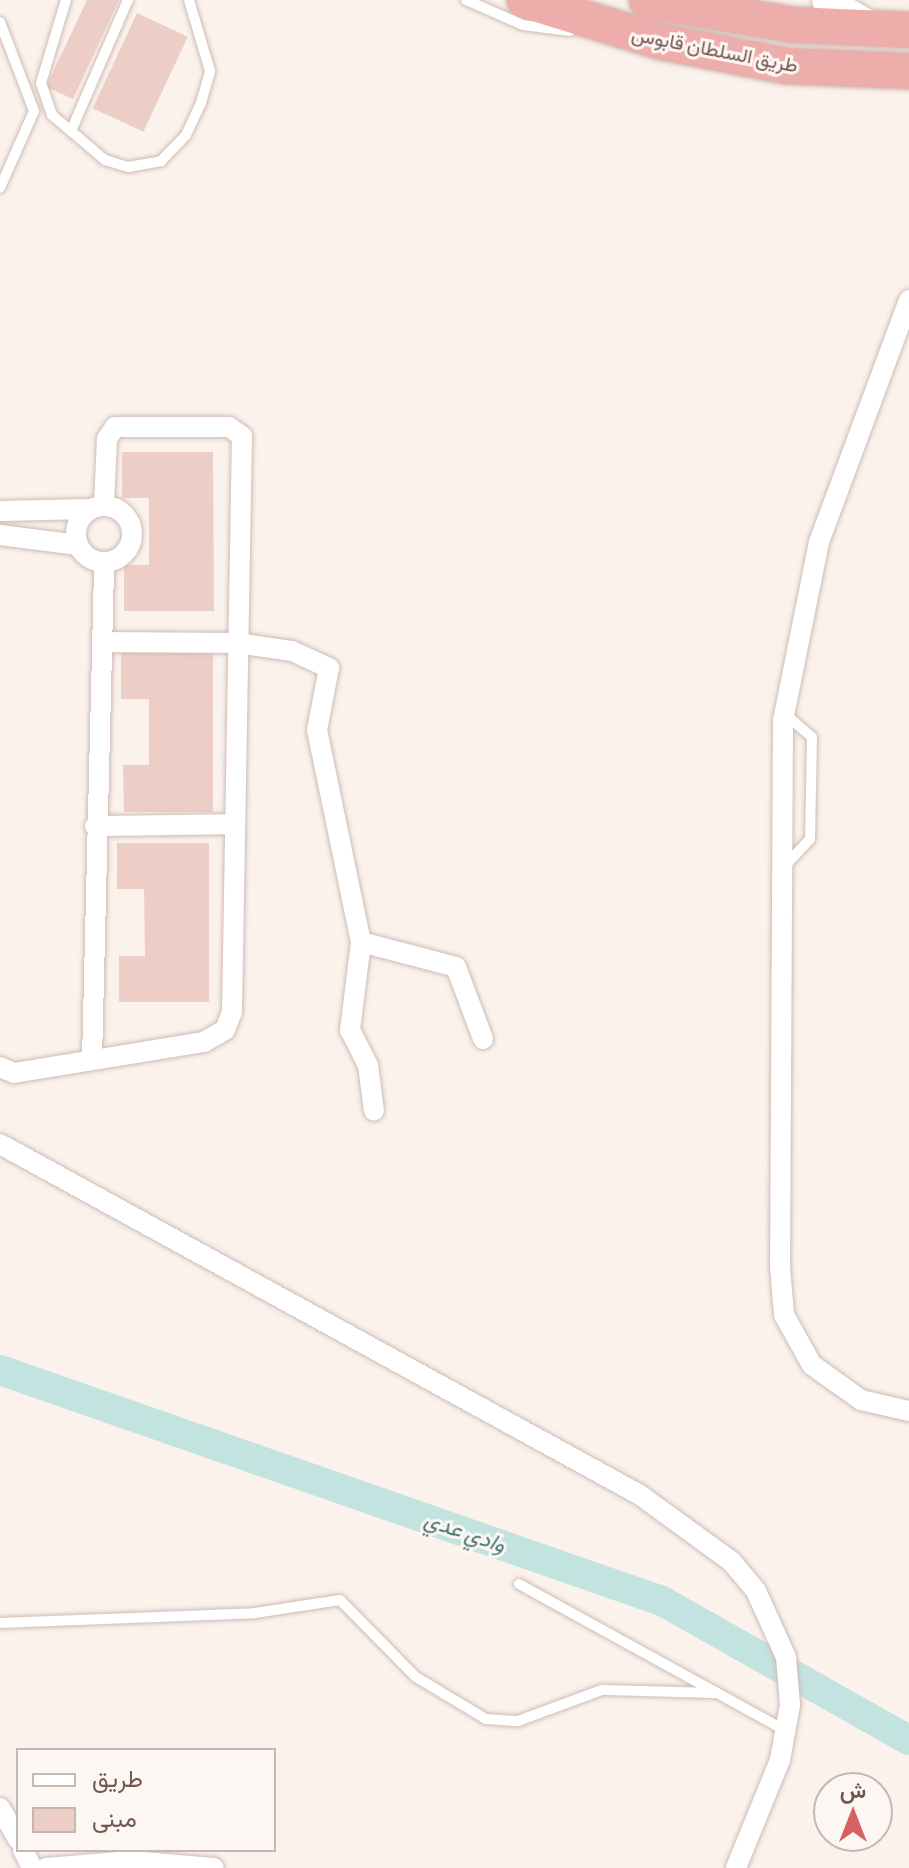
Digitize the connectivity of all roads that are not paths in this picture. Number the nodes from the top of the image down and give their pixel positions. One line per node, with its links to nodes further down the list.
1 (66, 0): 14 (lane)
2 (128, 0): 14 (lane)
3 (189, 0): 14 (lane)
4 (466, 0): 12 (lane)
5 (525, 0): 12 (highway, طريق السلطان قابوس)
6 (647, 0): 9 (highway, طريق السلطان قابوس)
7 (755, 0): 9 (street)
8 (826, 0): 11 (street)
9 (711, 12): 11 (highway, طريق السلطان قابوس)
10 (0, 22): 15 (lane)
11 (896, 30)
12 (658, 41): 13 (highway, طريق السلطان قابوس)
13 (909, 71)
14 (71, 131)
15 (0, 188)
16 (909, 300): 24 (street)
17 (96, 507): 18 (street); 20 (street); 21 (street); 23 (street)
18 (0, 511)
19 (0, 535): 20 (street)
20 (78, 545): 21 (street)
21 (104, 562): 22 (street)
22 (102, 642): 23 (street); 26 (street)
23 (237, 643): 25 (street); 28 (street)
24 (784, 713): 27 (street); 27 (lane)
25 (234, 824): 26 (street); 30 (street)
26 (95, 826): 30 (street)
27 (781, 870): 34 (street)
28 (361, 942): 29 (street); 32 (street)
29 (483, 1039)
30 (92, 1060): 31 (street)
31 (0, 1067)
32 (374, 1111)
33 (0, 1144): 38 (street)
34 (909, 1411)
35 (519, 1584): 37 (lane)
36 (0, 1623): 37 (lane)
37 (717, 1693): 38 (lane)
38 (786, 1731): 41 (street)
39 (0, 1808): 40 (street)
40 (16, 1836)
41 (738, 1859): 44 (street)
42 (46, 1868): 43 (street)
43 (214, 1868)
44 (720, 1868)

